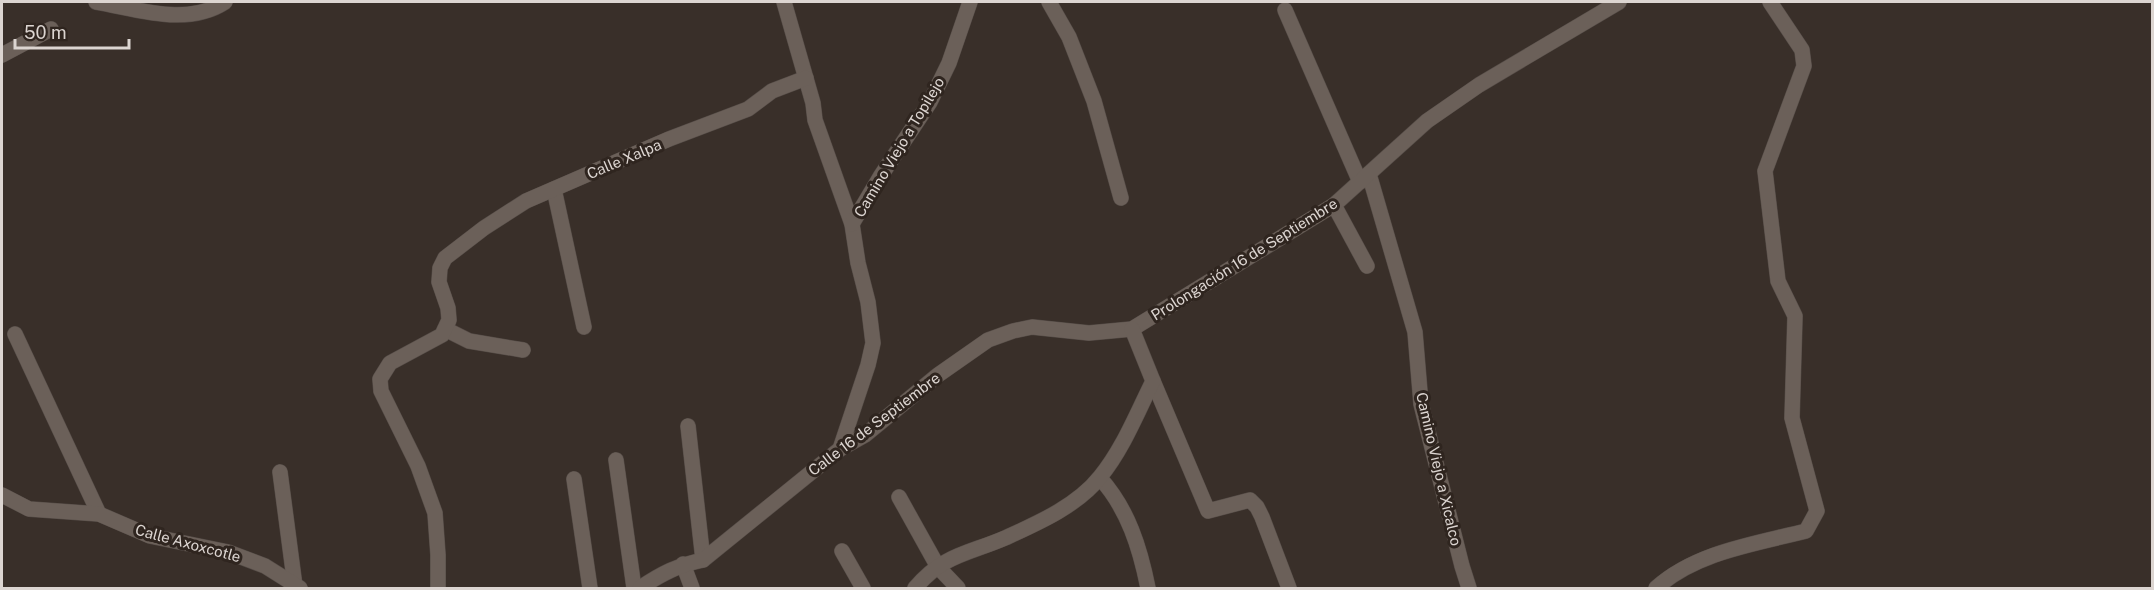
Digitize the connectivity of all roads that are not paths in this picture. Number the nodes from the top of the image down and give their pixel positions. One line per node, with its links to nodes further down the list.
1 (105, 2): 2 (street)
2 (225, 2)
3 (784, 2): 11 (street)
4 (970, 2): 16 (street, Camino Viejo a Topilejo)
5 (1049, 2): 14 (street)
6 (1619, 2): 12 (street, Prolongación 16 de Septiembre)
7 (1770, 2): 49 (street)
8 (1285, 10): 12 (street, Camino Viejo a Xicalco)
9 (51, 29): 10 (street)
10 (2, 55)
11 (806, 78): 13 (street, Calle Xalpa); 16 (street)
12 (1364, 178): 15 (street, Prolongación 16 de Septiembre); 48 (street, Camino Viejo a Xicalco)
13 (554, 189): 18 (street); 19 (street, Calle Xalpa)
14 (1121, 198)
15 (1335, 205): 17 (street); 20 (street, Prolongación 16 de Septiembre)
16 (852, 224): 25 (street)
17 (1367, 266)
18 (584, 327)
19 (445, 329): 22 (street); 38 (street)
20 (1132, 329): 23 (street); 25 (street, Calle 16 de Septiembre)
21 (15, 334): 32 (street)
22 (523, 350)
23 (1153, 381): 28 (street); 47 (street)
24 (688, 426): 34 (street)
25 (840, 449): 34 (street, Calle 16 de Septiembre)
26 (616, 460): 40 (street)
27 (280, 472): 37 (street)
28 (1100, 478): 36 (street); 46 (street)
29 (574, 479): 39 (street)
30 (2, 495): 32 (street, Calle Axoxcotle)
31 (899, 497): 36 (street)
32 (99, 514): 37 (street, Calle Axoxcotle)
33 (843, 551): 43 (street)
34 (703, 560): 35 (street, Calle 16 de Septiembre)
35 (683, 564): 41 (street, Calle 16 de Septiembre); 42 (street)
36 (938, 567): 44 (street); 45 (street)
37 (297, 587)
38 (438, 588)
39 (590, 588)
40 (634, 588)
41 (640, 588)
42 (692, 588)
43 (863, 588)
44 (915, 588)
45 (958, 588)
46 (1148, 588)
47 (1289, 588)
48 (1469, 588)
49 (1656, 588)

